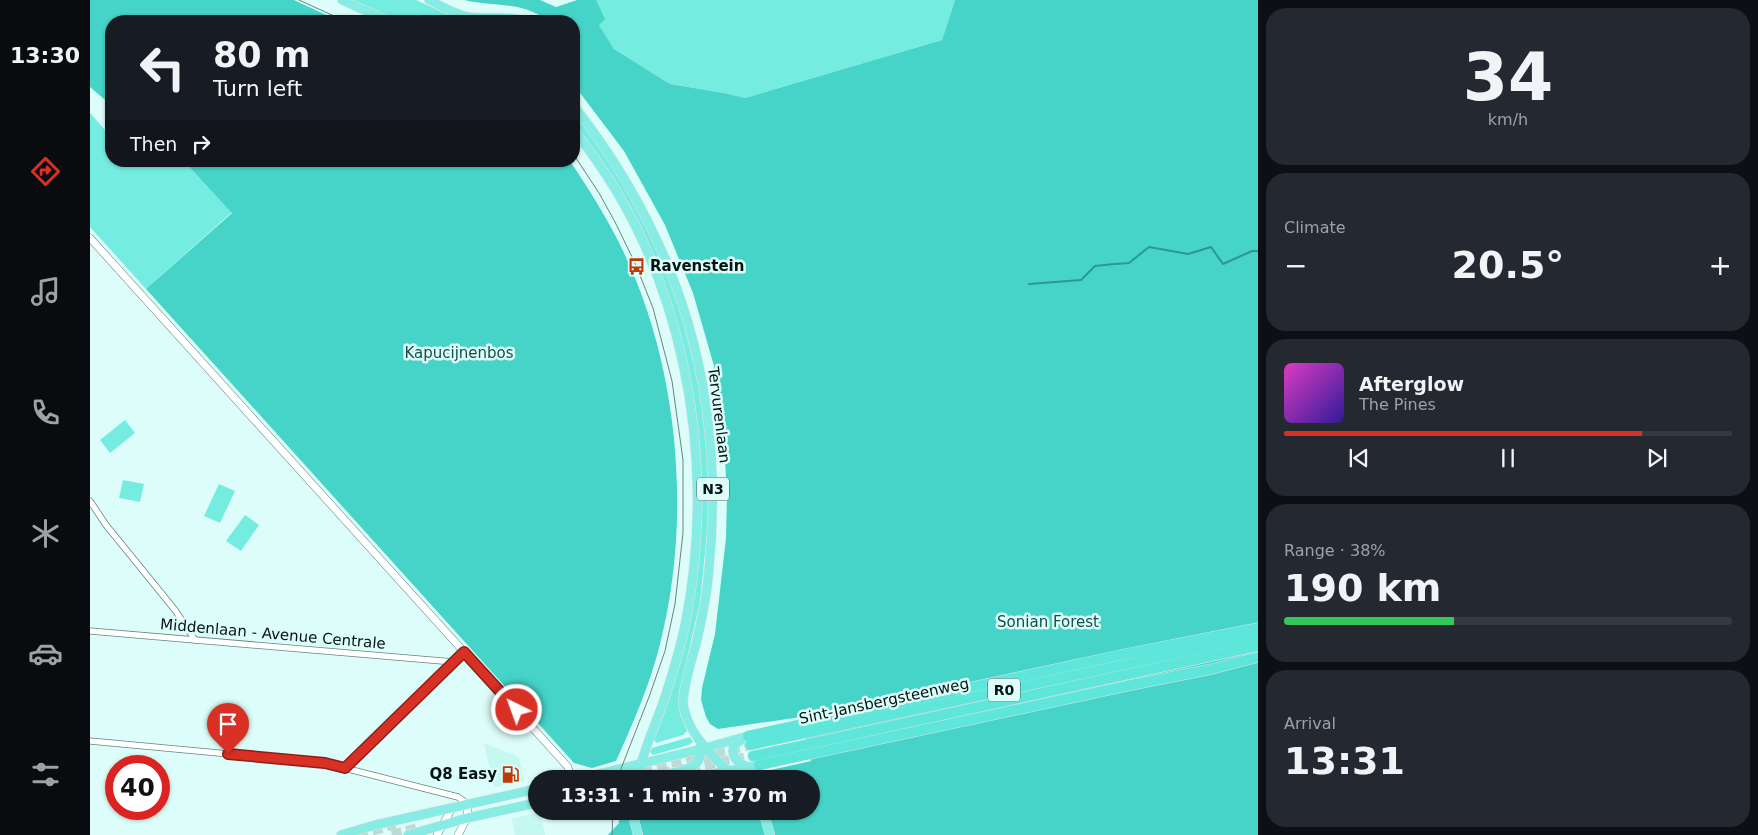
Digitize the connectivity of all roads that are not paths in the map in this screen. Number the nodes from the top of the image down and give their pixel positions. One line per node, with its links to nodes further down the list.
1 (342, 0): 3 (main road)
2 (429, 0): 4 (main road)
3 (375, 15)
4 (461, 15)
5 (580, 114): 19 (main road, Tervurenlaan / N3)
6 (580, 140): 21 (main road, Tervurenlaan / N3)
7 (90, 238): 14 (street)
8 (90, 500): 12 (street)
9 (1258, 628): 17 (highway)
10 (90, 631): 12 (street, Middenlaan - Avenue Centrale)
11 (1258, 636): 17 (highway, Sint-Jansbergsteenweg / R0)
12 (195, 640): 16 (street, Middenlaan - Avenue Centrale)
13 (1258, 646): 20 (highway, Sint-Jansbergsteenweg / R0)
14 (464, 652): 16 (street); 24 (street)
15 (1258, 657): 20 (highway)
16 (454, 662): 23 (street)
17 (749, 741): 19 (main road); 22 (main road)
18 (90, 742): 23 (street)
19 (704, 749): 21 (main road); 27 (main road); 28 (main road, Tervurenlaan)
20 (756, 760): 22 (main road); 30 (main road)
21 (640, 764): 25 (main road); 26 (main road, Tervurenlaan / N3)
22 (748, 767): 29 (main road)
23 (345, 768): 32 (street)
24 (569, 770)
25 (613, 770)
26 (639, 770)
27 (684, 770)
28 (726, 770)
29 (736, 770)
30 (753, 770)
31 (528, 791): 32 (main road)
32 (468, 804): 34 (main road); 35 (street)
33 (528, 806): 35 (main road)
34 (452, 808): 38 (street); 39 (main road)
35 (467, 818): 38 (main road); 42 (street)
36 (634, 820): 43 (main road)
37 (766, 820): 44 (main road)
38 (443, 825): 40 (main road); 41 (street)
39 (341, 835)
40 (408, 835)
41 (438, 835)
42 (458, 835)
43 (638, 835)
44 (770, 835)

